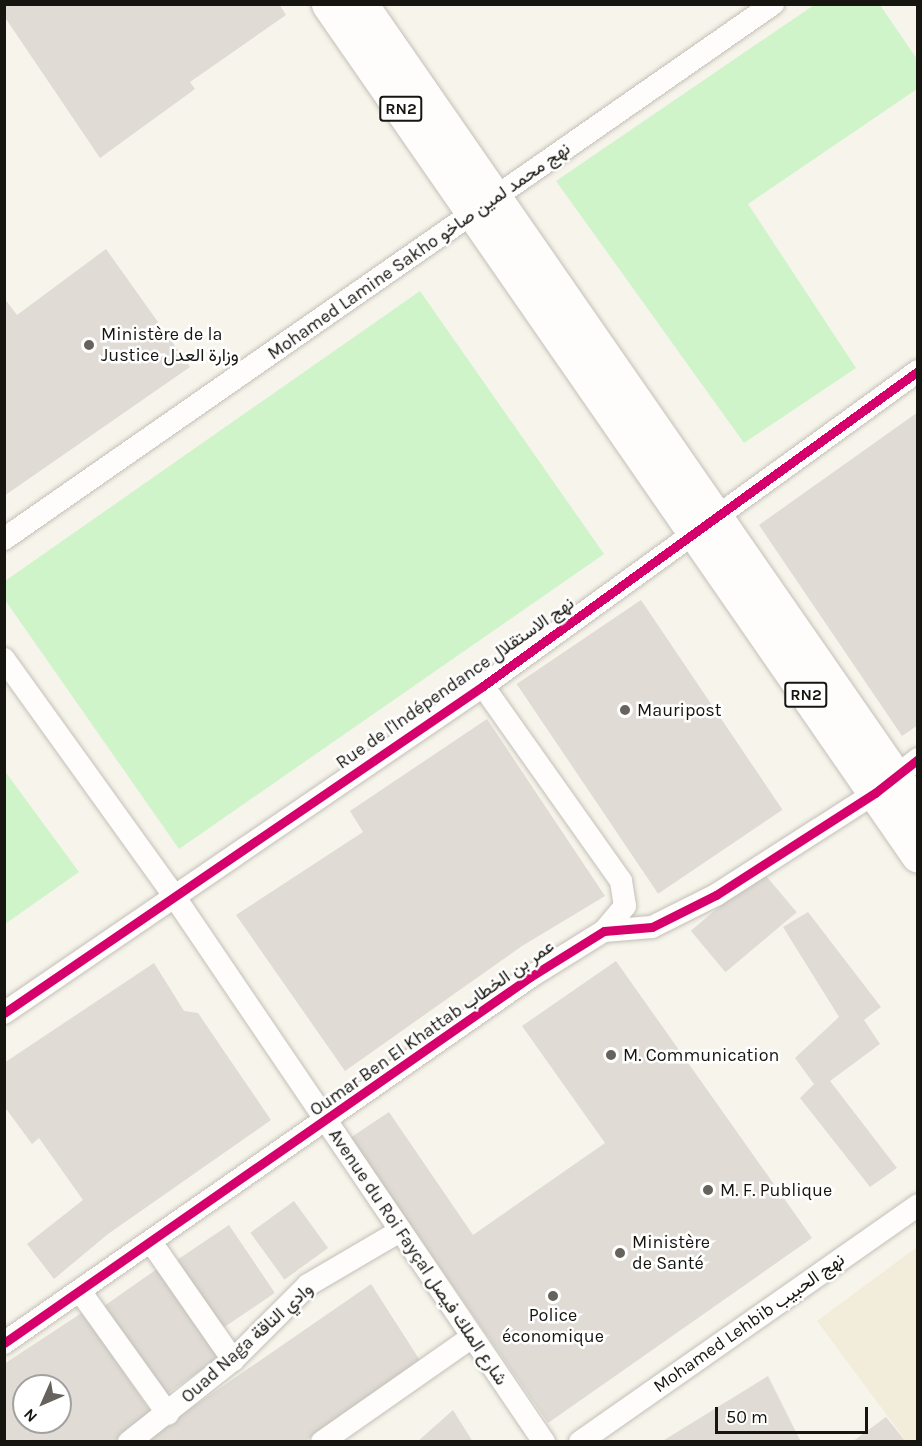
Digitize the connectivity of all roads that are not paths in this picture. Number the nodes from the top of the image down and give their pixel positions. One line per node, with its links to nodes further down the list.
1 (328, 4): 4 (highway, RN2)
2 (361, 4): 4 (highway, RN2)
3 (773, 4): 4 (street, Mohamed Lamine Sakho نهج محمد لمين صاخو)
4 (485, 207): 6 (highway, RN2); 7 (street, Mohamed Lamine Sakho نهج محمد لمين صاخو)
5 (918, 371): 6 (street, Rue de l'Indépendance نهج الاستقلال)
6 (705, 526): 9 (street, Rue de l'Indépendance نهج الاستقلال); 10 (highway, RN2)
7 (4, 538)
8 (4, 659): 13 (street, Avenue du Roi Fayçal شارع الملك فيصل)
9 (483, 687): 13 (street, Rue de l'Indépendance نهج الاستقلال); 14 (street)
10 (896, 776): 11 (highway, RN2); 12 (highway, RN2); 14 (street, Oumar Ben El Khattab عمر بن الخطاب)
11 (918, 809)
12 (918, 856)
13 (174, 896): 15 (street, Rue de l'Indépendance نهج الاستقلال); 16 (street, Avenue du Roi Fayçal شارع الملك فيصل)
14 (604, 931): 16 (street, Oumar Ben El Khattab عمر بن الخطاب)
15 (4, 1013)
16 (326, 1123): 18 (street, Avenue du Roi Fayçal شارع الملك فيصل); 19 (street, Oumar Ben El Khattab عمر بن الخطاب)
17 (918, 1205): 28 (street, Mohamed Lehbib نهج الحبيب)
18 (400, 1231): 21 (street, Avenue du Roi Fayçal شارع الملك فيصل); 23 (street, Ouad Naga وادي الناقة)
19 (151, 1242): 20 (street, Oumar Ben El Khattab عمر بن الخطاب); 23 (street)
20 (80, 1291): 22 (street, Oumar Ben El Khattab عمر بن الخطاب); 24 (street)
21 (472, 1336): 25 (street, Avenue du Roi Fayçal شارع الملك فيصل); 27 (street)
22 (4, 1343)
23 (233, 1360): 24 (street, Ouad Naga وادي الناقة)
24 (168, 1414): 26 (street, Ouad Naga وادي الناقة)
25 (543, 1441)
26 (129, 1442)
27 (322, 1442)
28 (580, 1442)

